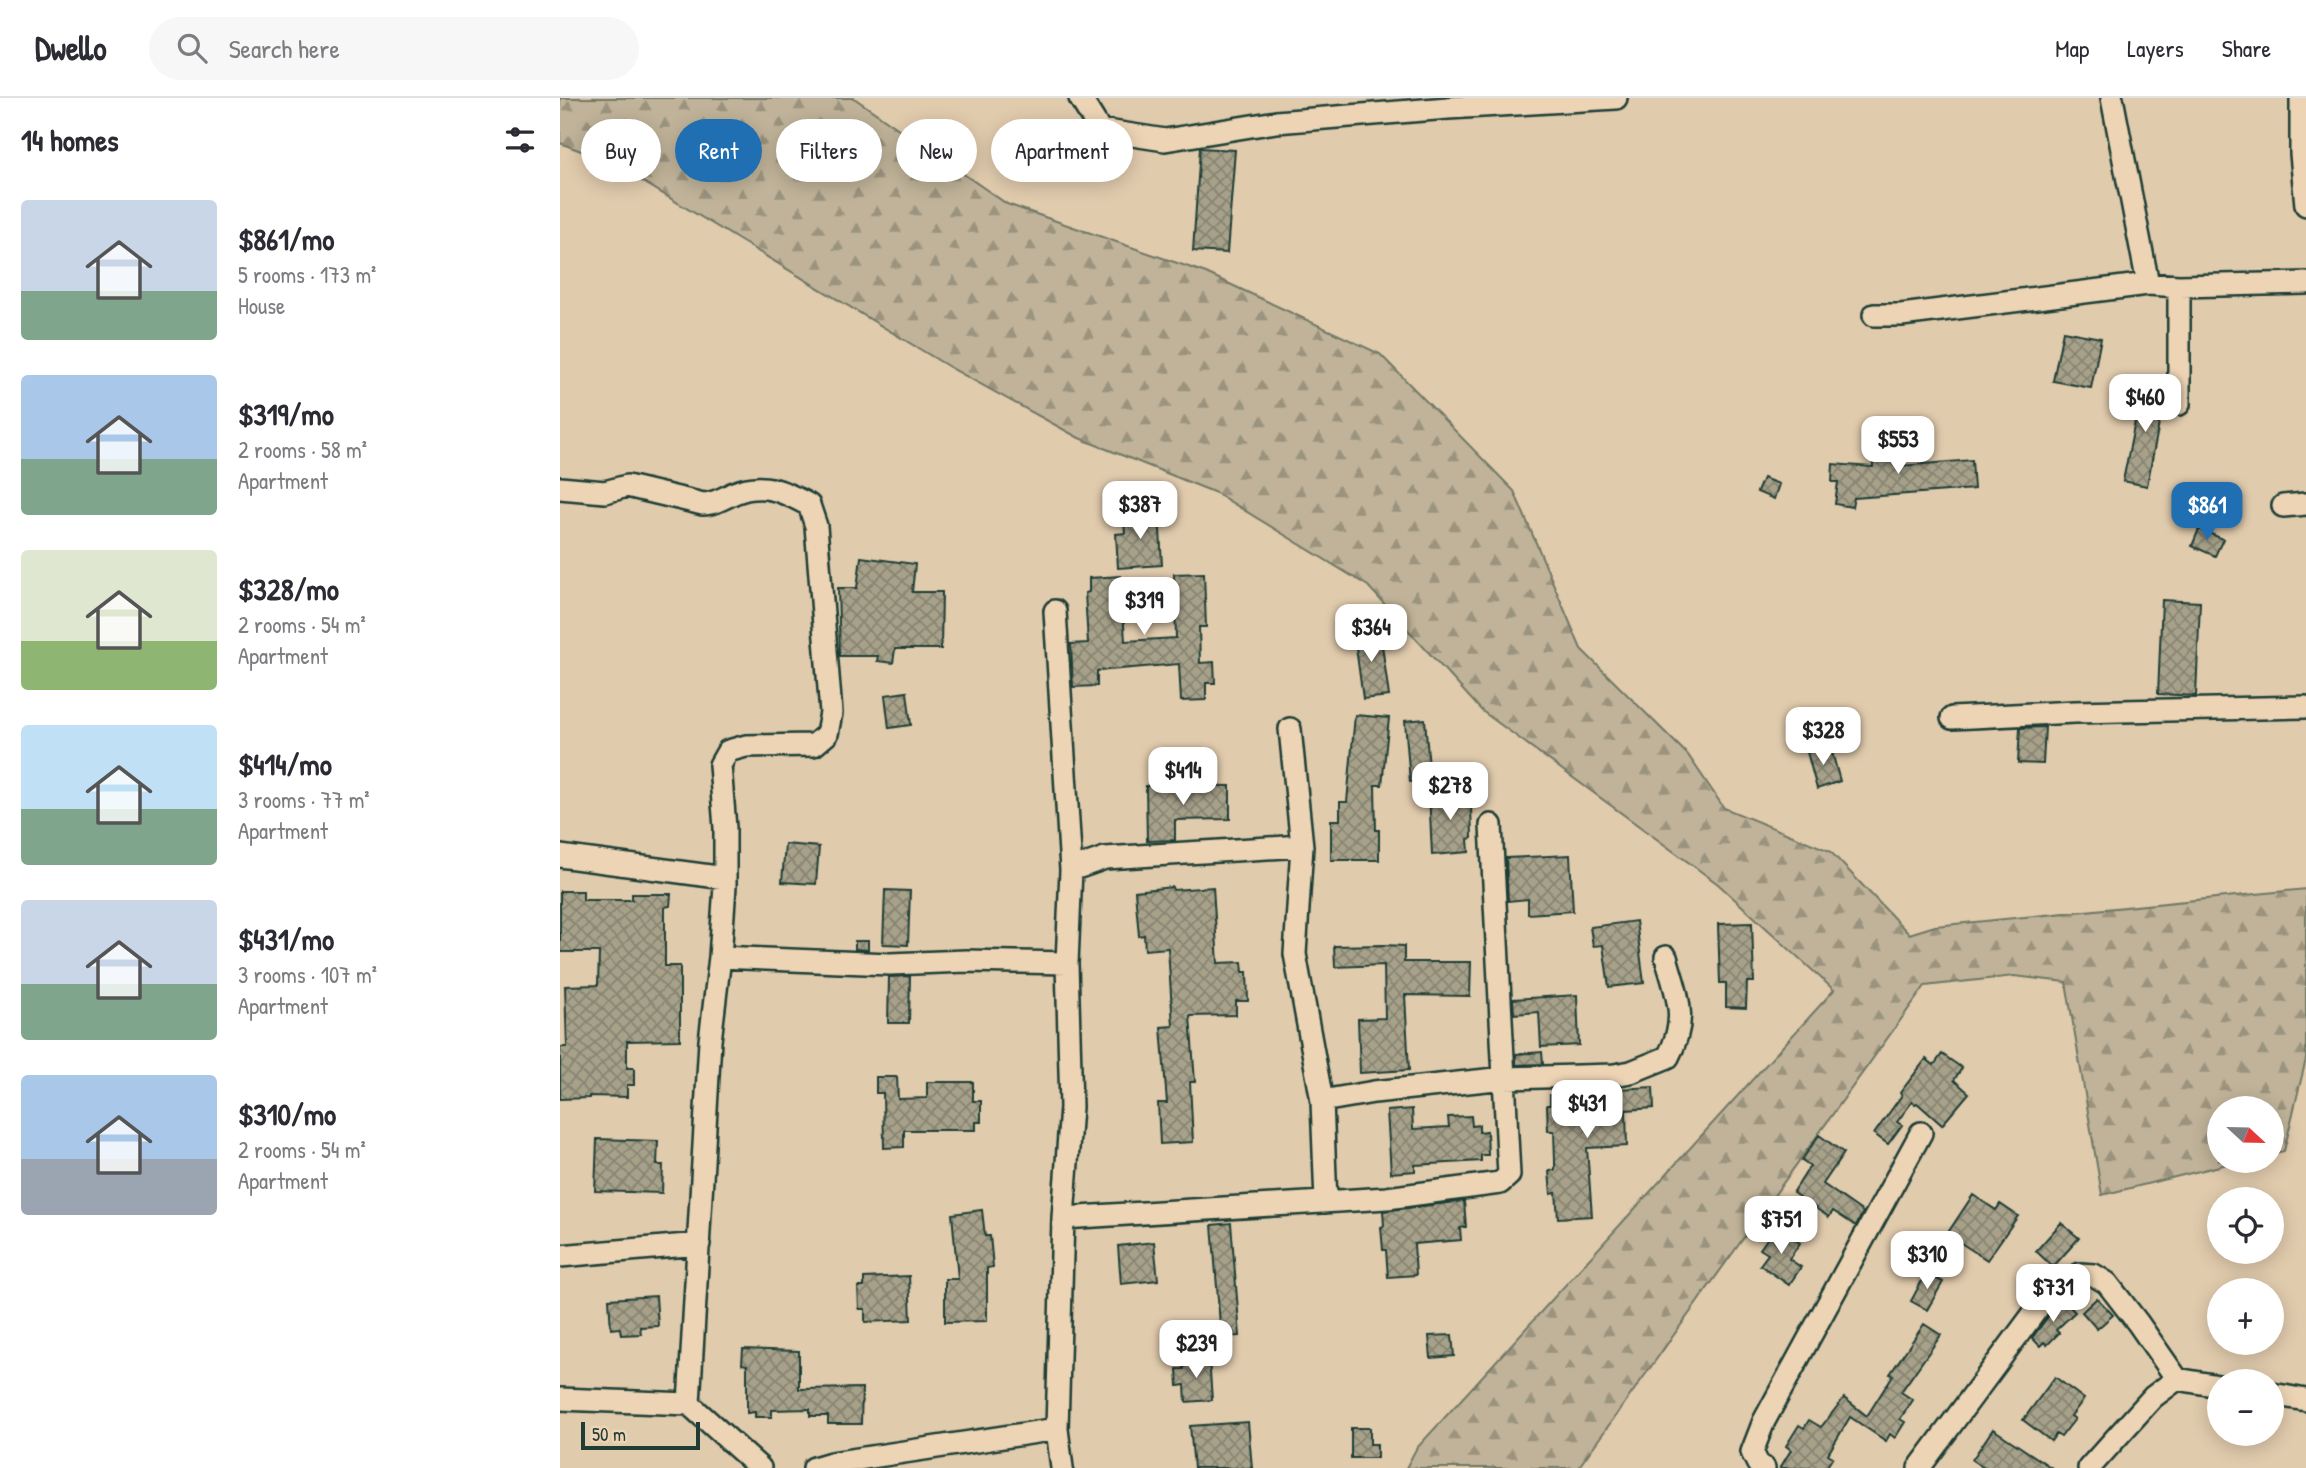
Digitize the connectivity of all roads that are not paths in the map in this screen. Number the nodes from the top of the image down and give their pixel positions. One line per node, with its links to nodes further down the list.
1 (1080, 98): 2 (street)
2 (1616, 98)
3 (2112, 98): 7 (street)
4 (2301, 98): 5 (street)
5 (2306, 205)
6 (2306, 283): 8 (street)
7 (2148, 284): 8 (street); 9 (street)
8 (2179, 286): 10 (street)
9 (1874, 314)
10 (2179, 404)
11 (560, 488): 22 (street)
12 (2306, 504): 13 (street)
13 (2283, 506)
14 (1055, 611): 21 (street)
15 (2306, 707): 16 (street)
16 (1952, 718)
17 (1290, 729): 19 (street)
18 (1491, 825): 26 (street)
19 (1302, 846): 21 (street); 27 (street)
20 (560, 856): 22 (street)
21 (1071, 870): 25 (street)
22 (725, 878): 23 (street)
23 (720, 957): 25 (street); 31 (street)
24 (1666, 957): 26 (street)
25 (1068, 963): 30 (street)
26 (1506, 1078): 27 (street); 29 (street)
27 (1322, 1101): 29 (street)
28 (1921, 1133): 43 (street)
29 (1326, 1202): 30 (street)
30 (1063, 1218): 39 (street)
31 (699, 1244): 32 (street); 38 (street)
32 (560, 1256)
33 (2177, 1379): 34 (street); 44 (street); 45 (street)
34 (2207, 1384)
35 (2284, 1396): 37 (street)
36 (560, 1399): 38 (street)
37 (2306, 1400)
38 (689, 1404): 40 (street)
39 (1057, 1429): 41 (street); 42 (street)
40 (760, 1468)
41 (814, 1468)
42 (1062, 1468)
43 (1763, 1468)
44 (1919, 1468)
45 (2089, 1468)

